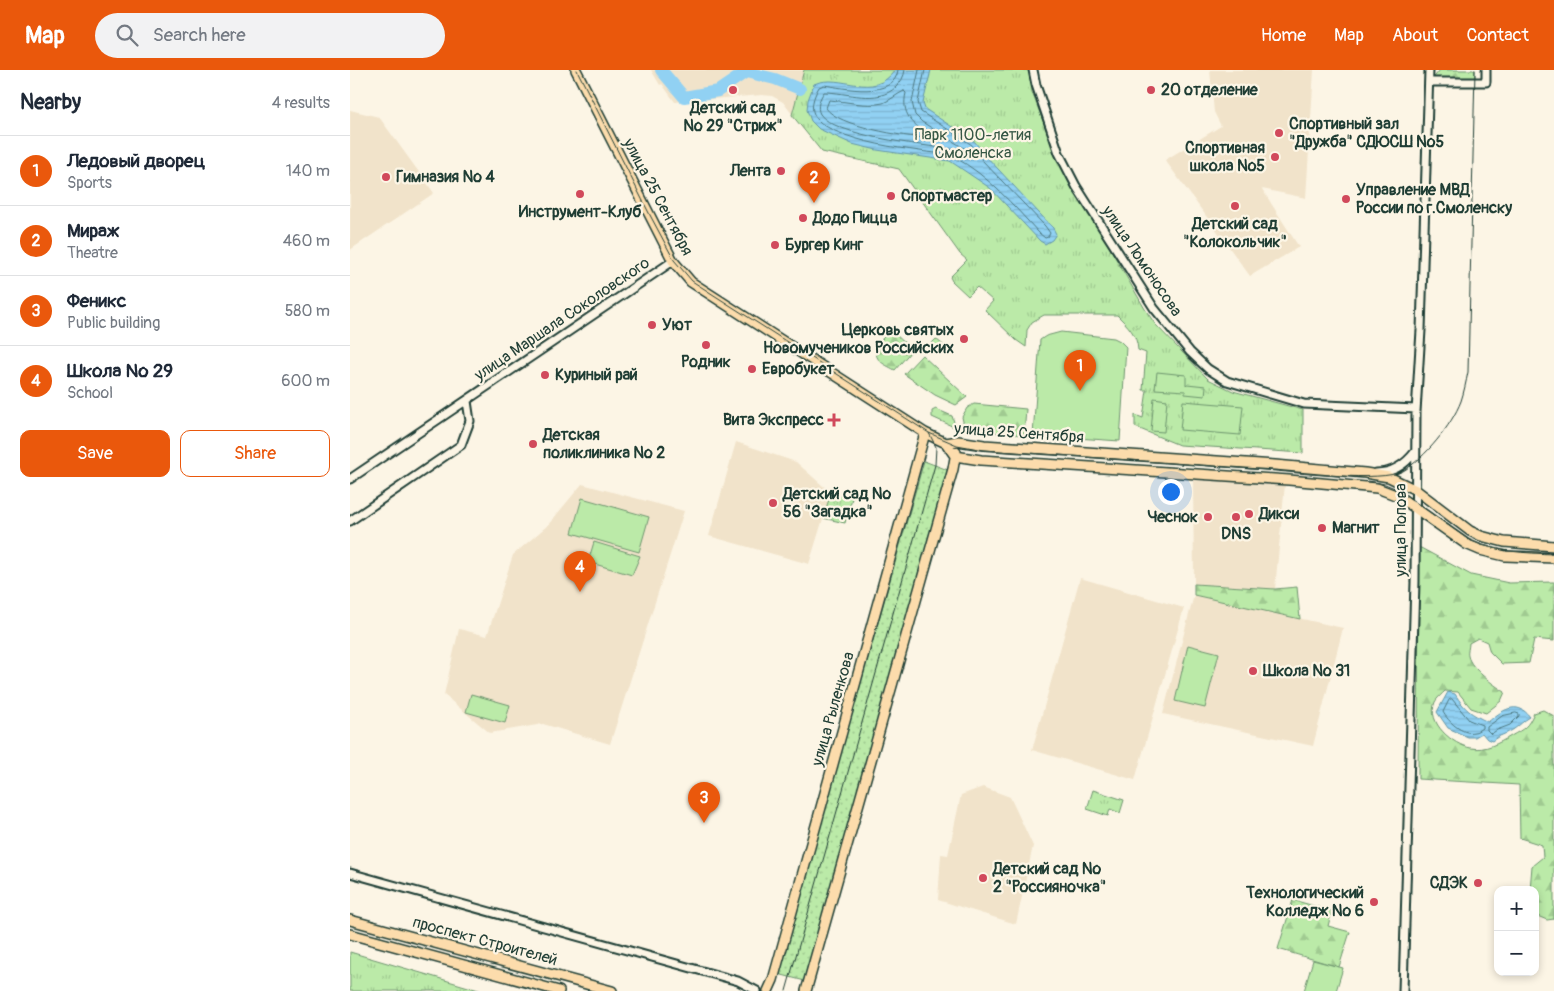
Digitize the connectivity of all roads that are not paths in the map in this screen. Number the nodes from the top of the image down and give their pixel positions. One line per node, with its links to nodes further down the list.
1 (576, 70): 6 (main road, улица 25 Сентября)
2 (1033, 70): 8 (street, улица Ломоносова)
3 (1429, 70): 5 (street, улица Попова)
4 (1486, 70): 5 (street)
5 (1429, 82): 8 (street, улица Попова)
6 (673, 261): 7 (street, улица Маршала Соколовского); 9 (main road, улица 25 Сентября)
7 (467, 401): 15 (street, улица Маршала Соколовского); 18 (street, улица Маршала Соколовского)
8 (1416, 409): 12 (street, улица Попова)
9 (925, 433): 11 (main road, улица 25 Сентября); 29 (main road, улица Рыленкова)
10 (958, 441): 11 (main road, улица 25 Сентября); 13 (main road); 14 (main road, улица 25 Сентября)
11 (946, 443): 13 (main road)
12 (1415, 451): 14 (street); 16 (street, улица Попова)
13 (956, 456): 17 (main road); 30 (main road)
14 (1365, 473): 16 (main road, улица 25 Сентября)
15 (350, 478)
16 (1416, 490): 17 (street, улица Попова); 19 (main road, улица 25 Сентября)
17 (1416, 508): 20 (main road); 31 (street, улица Попова)
18 (350, 521)
19 (1554, 546)
20 (1554, 558)
21 (350, 873): 24 (street)
22 (350, 920): 26 (main road, проспект Строителей)
23 (350, 934): 25 (main road, проспект Строителей)
24 (738, 981): 27 (street); 28 (street)
25 (559, 991)
26 (612, 991)
27 (743, 991)
28 (757, 991)
29 (768, 991)
30 (806, 991)
31 (1403, 991)

